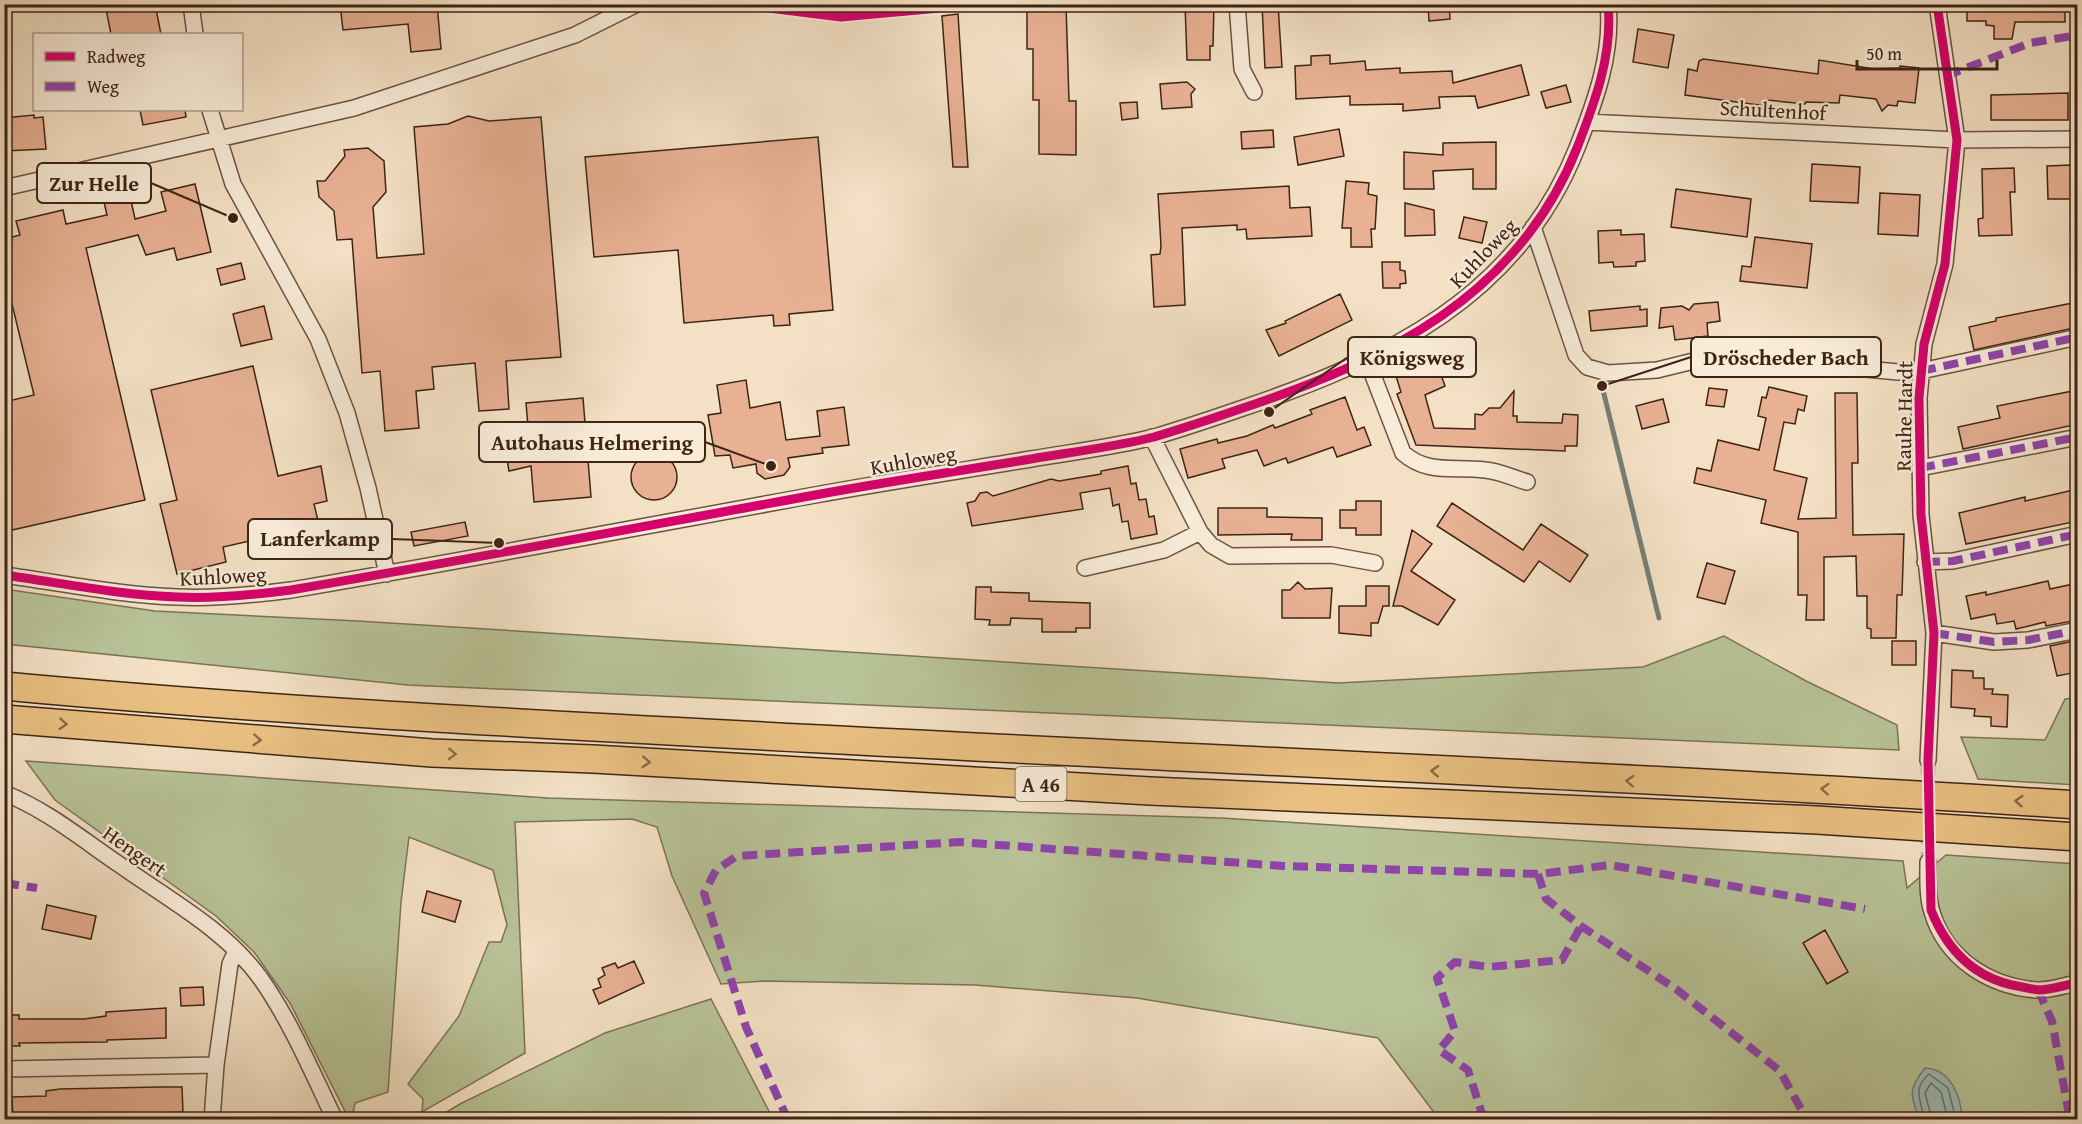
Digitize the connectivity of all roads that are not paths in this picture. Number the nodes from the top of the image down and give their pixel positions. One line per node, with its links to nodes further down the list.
1 (191, 4): 6 (street)
2 (637, 4): 10 (street)
3 (1237, 4): 7 (street)
4 (1608, 4): 9 (street, Kuhloweg)
5 (1937, 4): 12 (street, Rauhe Hardt)
6 (195, 33)
7 (1254, 92)
8 (210, 111): 10 (street)
9 (1587, 122): 12 (street, Schultenhof); 14 (street, Kuhloweg)
10 (219, 138): 13 (street); 27 (street)
11 (2078, 139): 12 (street, Schultenhof)
12 (1957, 140): 17 (street, Rauhe Hardt)
13 (4, 188)
14 (1533, 227): 16 (street, Kuhloweg); 17 (street)
15 (2078, 337): 17 (street)
16 (1367, 360): 18 (street, Kuhloweg); 21 (street)
17 (1921, 371): 20 (street, Rauhe Hardt)
18 (1152, 437): 22 (street); 27 (street, Kuhloweg)
19 (2078, 437): 20 (street)
20 (1920, 468): 24 (street, Rauhe Hardt)
21 (1527, 482)
22 (1200, 532): 25 (street); 26 (street)
23 (2078, 534): 24 (street)
24 (1925, 562): 30 (street, Rauhe Hardt)
25 (1375, 563)
26 (1084, 568)
27 (387, 574): 28 (street, Kuhloweg)
28 (4, 575)
29 (2078, 630): 30 (street)
30 (1934, 633): 33 (street, Rauhe Hardt)
31 (4, 686): 35 (highway, A 46, one-way to 31)
32 (4, 719): 36 (highway, A 46, one-way to 36)
33 (1928, 760)
34 (4, 793): 38 (street, Hengert)
35 (2078, 805)
36 (2078, 837)
37 (1928, 862): 39 (street)
38 (236, 951): 40 (street); 43 (street, Hengert)
39 (2078, 983)
40 (216, 1065): 41 (street); 42 (street)
41 (4, 1069)
42 (212, 1119)
43 (335, 1119)

